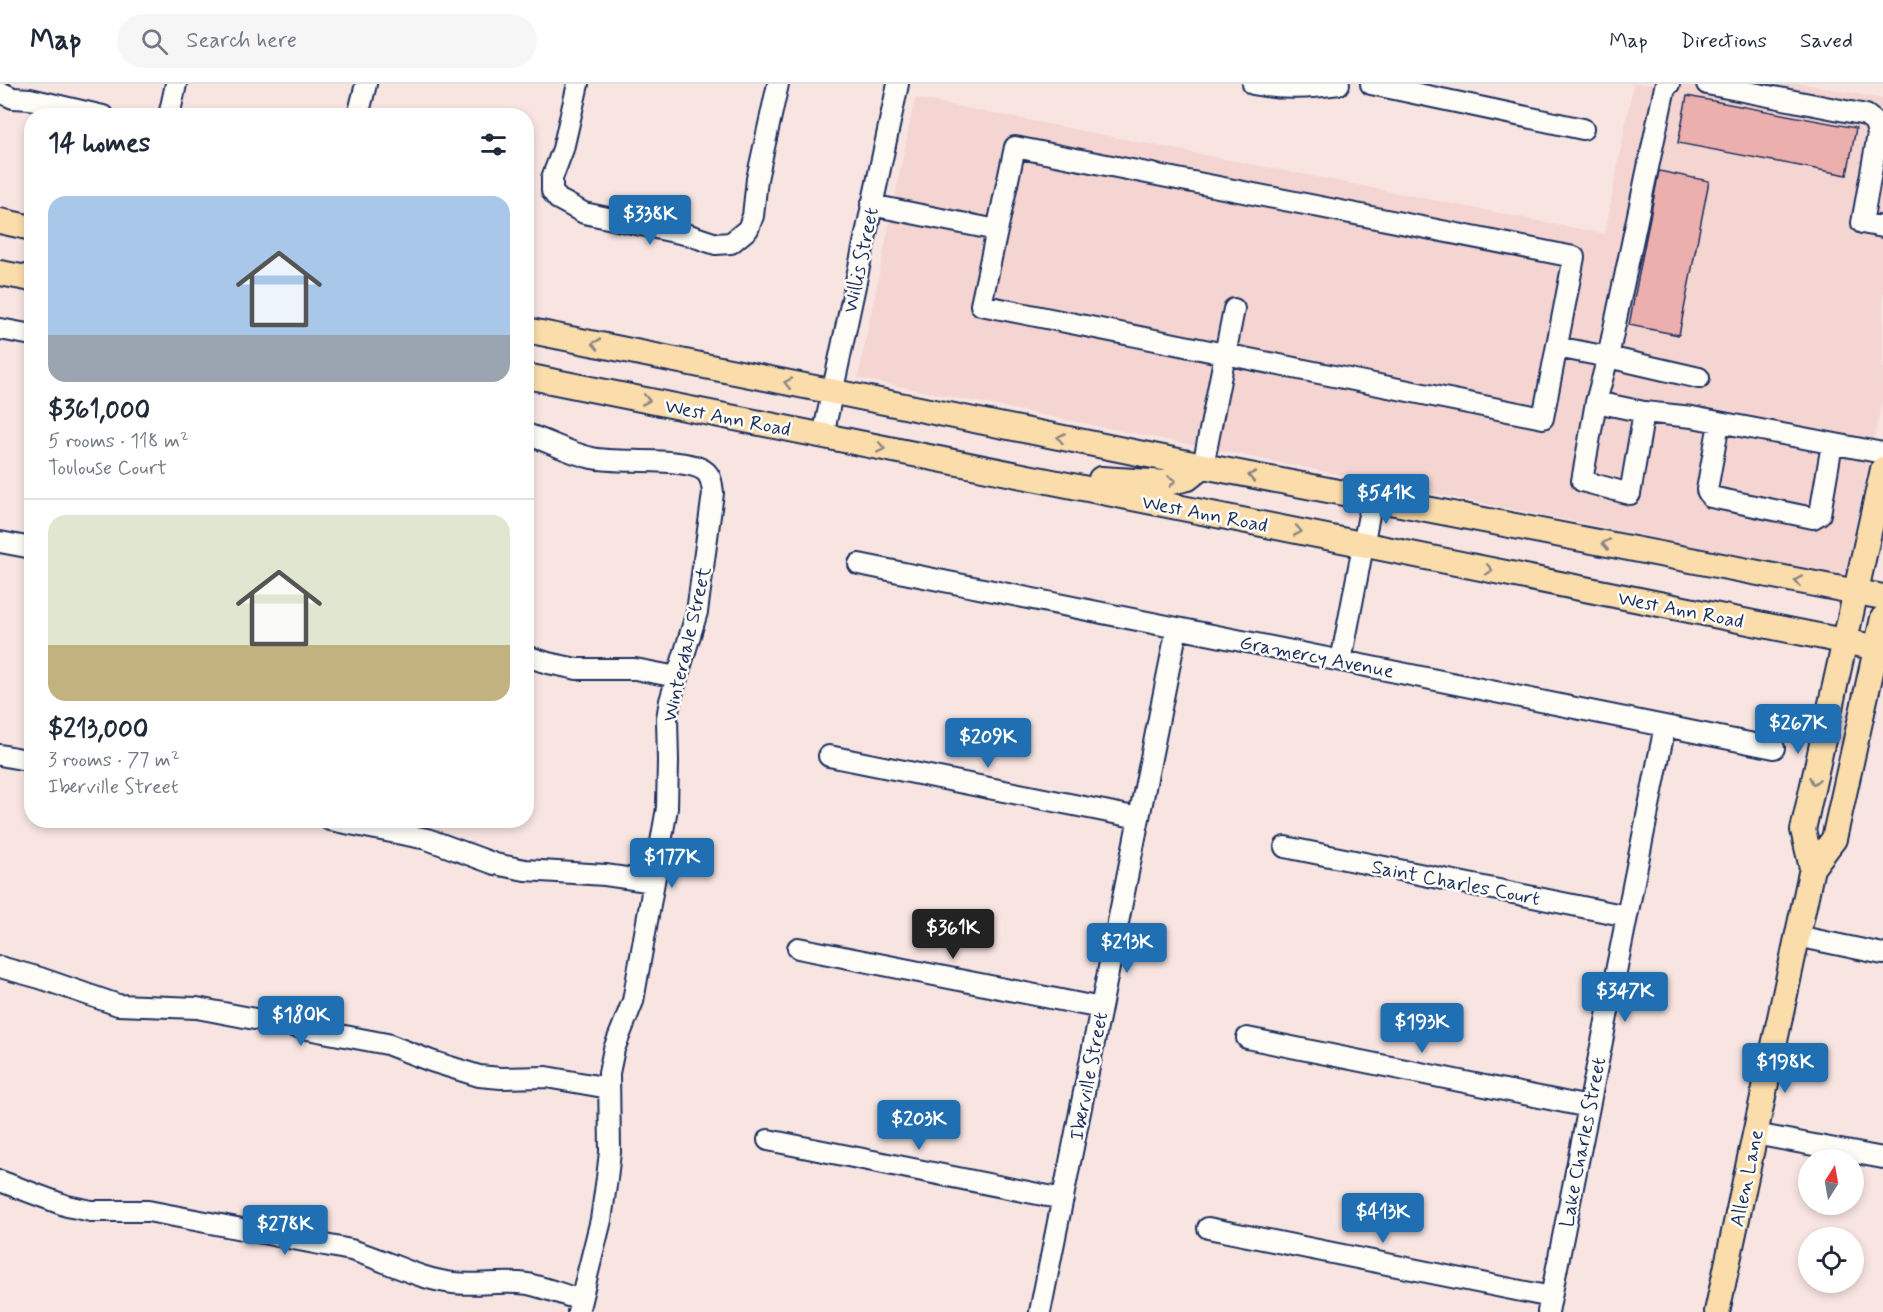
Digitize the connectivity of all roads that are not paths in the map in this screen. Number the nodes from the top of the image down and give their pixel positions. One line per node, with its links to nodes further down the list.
1 (176, 84): 13 (street)
2 (366, 84): 14 (street)
3 (578, 84): 4 (street)
4 (778, 84)
5 (898, 84): 16 (street, Willis Street)
6 (1254, 84): 7 (street)
7 (1339, 84)
8 (1371, 84): 15 (street)
9 (1668, 84): 29 (street)
10 (1707, 84): 19 (street)
11 (0, 92): 12 (street)
12 (63, 108)
13 (171, 108)
14 (360, 108)
15 (1583, 129)
16 (871, 205): 20 (street); 32 (street, Willis Street)
17 (0, 221): 18 (main road)
18 (24, 226)
19 (1883, 227)
20 (997, 231): 27 (street); 28 (street)
21 (0, 273): 22 (main road)
22 (24, 278)
23 (1234, 309): 28 (street)
24 (0, 328): 26 (street)
25 (534, 332): 32 (main road, one-way to 25)
26 (24, 333)
27 (1557, 346): 28 (street); 29 (street)
28 (1225, 354): 40 (street)
29 (1608, 357): 31 (street); 33 (street)
30 (534, 378): 36 (main road, West Ann Road, one-way to 36)
31 (1700, 378)
32 (832, 392): 36 (street, Willis Street); 40 (main road, one-way to 32)
33 (1596, 402): 34 (street); 34 (street)
34 (1644, 412): 35 (street)
35 (1719, 423): 38 (street); 38 (street)
36 (823, 436): 42 (main road, West Ann Road, one-way to 42)
37 (534, 437): 56 (street, Winterdale Street)
38 (1832, 444): 39 (street)
39 (1883, 453)
40 (1203, 466): 42 (main road, one-way to 40); 43 (main road, one-way to 40)
41 (1883, 469): 48 (main road, Allen Lane)
42 (1009, 473): 45 (main road, West Ann Road, one-way to 45)
43 (1372, 499): 45 (street); 48 (main road, one-way to 43)
44 (0, 542): 46 (street)
45 (1363, 544): 52 (main road, West Ann Road, one-way to 52); 55 (street)
46 (24, 546)
47 (859, 564): 51 (street, Gramercy Avenue)
48 (1855, 592): 49 (main road); 52 (main road, Allen Lane)
49 (1883, 597)
50 (1883, 618): 53 (main road, Allen Lane)
51 (1178, 628): 55 (street, Gramercy Avenue); 62 (street, Iberville Street)
52 (1845, 642): 53 (main road, West Ann Road); 65 (main road, Allen Lane, one-way to 65)
53 (1879, 649): 65 (main road, Allen Lane)
54 (534, 659): 56 (street)
55 (1341, 661): 57 (street, Gramercy Avenue)
56 (677, 677): 66 (street, Winterdale Street)
57 (1665, 726): 58 (street, Gramercy Avenue); 67 (street, Lake Charles Street)
58 (1774, 747)
59 (0, 755): 61 (street)
60 (829, 756): 62 (street)
61 (24, 760)
62 (1139, 818): 72 (street, Iberville Street)
63 (369, 828): 66 (street)
64 (1285, 847): 67 (street, Saint Charles Court)
65 (1812, 867): 68 (main road, Allen Lane)
66 (654, 882): 74 (street, Winterdale Street)
67 (1627, 916): 75 (street, Lake Charles Street)
68 (1797, 936): 70 (street); 76 (main road, Allen Lane)
69 (798, 948): 72 (street)
70 (1883, 954)
71 (0, 967): 74 (street)
72 (1101, 1008): 80 (street, Iberville Street)
73 (1247, 1038): 75 (street)
74 (609, 1088): 83 (street, Winterdale Street)
75 (1589, 1107): 82 (street, Lake Charles Street)
76 (1755, 1134): 78 (street); 85 (main road, Allen Lane)
77 (768, 1140): 80 (street)
78 (1883, 1158)
79 (0, 1181): 83 (street)
80 (1063, 1199): 84 (street, Iberville Street)
81 (1208, 1228): 82 (street)
82 (1550, 1304)
83 (580, 1306)
84 (1040, 1312)
85 (1717, 1312)

